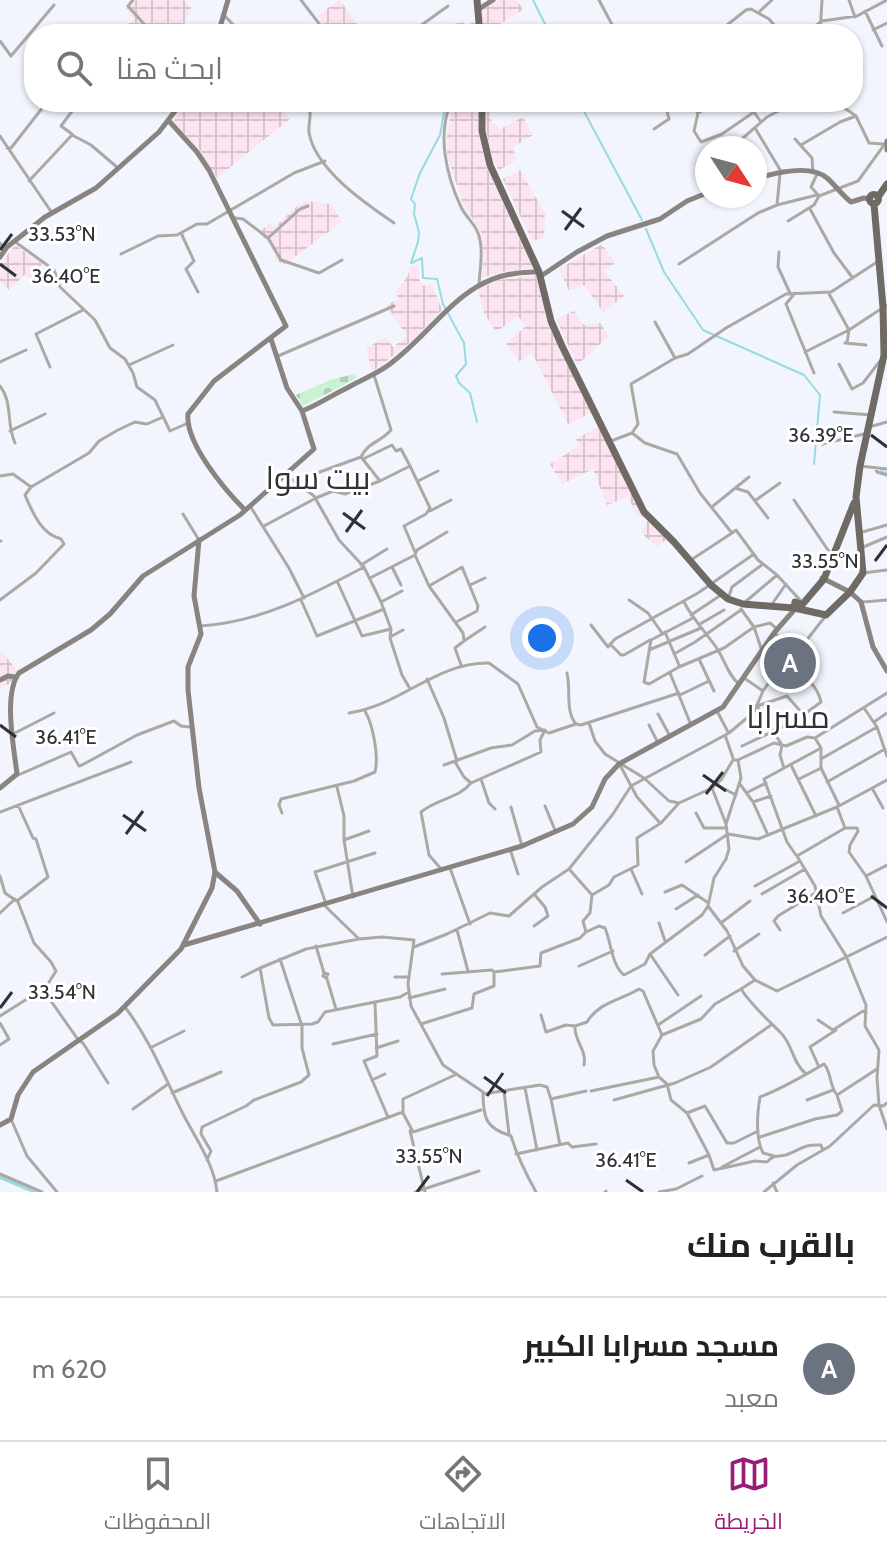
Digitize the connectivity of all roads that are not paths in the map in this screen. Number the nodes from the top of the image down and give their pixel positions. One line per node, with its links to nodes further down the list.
1 (133, 0): 20 (street)
2 (228, 0): 15 (street)
3 (301, 0): 23 (street)
4 (493, 0): 10 (street)
5 (599, 0): 26 (street)
6 (772, 0): 14 (street)
7 (822, 0): 17 (street)
8 (849, 0): 16 (street)
9 (887, 0): 13 (street)
10 (478, 4): 25 (main road)
11 (54, 5): 19 (street)
12 (448, 6): 24 (street)
13 (865, 11): 16 (street); 31 (street)
14 (759, 12): 27 (street); 28 (street)
15 (223, 14): 21 (street); 22 (street)
16 (855, 17): 17 (street)
17 (822, 21): 29 (street); 30 (street)
18 (887, 23): 31 (street)
19 (38, 24)
20 (144, 24)
21 (220, 24)
22 (232, 24)
23 (319, 24)
24 (423, 24)
25 (479, 24)
26 (612, 24)
27 (728, 24)
28 (773, 24)
29 (818, 24)
30 (822, 24)
31 (873, 30): 34 (street)
32 (0, 41): 33 (street)
33 (24, 41)
34 (882, 46)
35 (39, 112): 57 (street)
36 (72, 112): 51 (street)
37 (175, 112): 47 (street)
38 (312, 112): 59 (street)
39 (448, 112): 93 (street)
40 (482, 112): 91 (main road)
41 (667, 112): 50 (street)
42 (754, 112): 45 (street); 48 (street)
43 (778, 112): 48 (street)
44 (850, 112): 46 (street)
45 (698, 113)
46 (856, 116): 55 (street); 56 (street)
47 (169, 121): 60 (street); 73 (street)
48 (761, 122): 49 (street)
49 (755, 128): 53 (street); 62 (street)
50 (654, 129)
51 (72, 135): 60 (street); 64 (street)
52 (0, 136): 57 (street)
53 (745, 136)
54 (795, 139): 56 (street)
55 (886, 142): 58 (street); 66 (street)
56 (801, 145): 61 (street)
57 (7, 148): 64 (street)
58 (887, 150)
59 (325, 161): 73 (street); 77 (street)
60 (118, 168): 74 (street)
61 (815, 173): 62 (street); 66 (street); 67 (street)
62 (781, 174): 63 (street); 70 (street)
63 (767, 177)
64 (29, 181): 74 (street)
65 (887, 184): 69 (main road)
66 (837, 190): 67 (street); 69 (street)
67 (818, 195): 70 (street); 72 (street)
68 (695, 199): 91 (street)
69 (877, 199): 82 (main road)
70 (777, 205): 90 (street)
71 (308, 206): 79 (street)
72 (810, 209): 76 (street); 92 (street)
73 (227, 210): 75 (street); 78 (street)
74 (52, 213): 80 (street)
75 (231, 217): 79 (street); 103 (street)
76 (788, 221)
77 (394, 223)
78 (181, 233): 86 (street); 94 (street)
79 (268, 238): 88 (street)
80 (14, 241): 83 (street); 100 (street)
81 (0, 243): 83 (street)
82 (876, 248): 84 (street); 89 (main road)
83 (5, 250): 87 (street)
84 (887, 251)
85 (779, 252): 96 (street)
86 (121, 254)
87 (0, 257)
88 (342, 260)
89 (878, 262): 92 (street); 99 (main road)
90 (679, 264)
91 (540, 274): 93 (street); 129 (main road)
92 (852, 278): 95 (street)
93 (479, 284): 117 (street)
94 (198, 292)
95 (828, 292): 97 (street); 102 (street)
96 (790, 293): 97 (street); 110 (street)
97 (795, 293): 108 (street)
98 (394, 306): 109 (street)
99 (885, 306): 102 (street); 106 (main road)
100 (83, 310): 114 (street); 115 (street)
101 (655, 322): 110 (street)
102 (849, 330): 105 (street); 108 (street)
103 (271, 339): 109 (street); 125 (street)
104 (173, 345): 114 (street)
105 (866, 345)
106 (885, 345): 112 (main road)
107 (26, 350): 111 (street)
108 (805, 352): 116 (street)
109 (278, 356): 119 (street)
110 (675, 358): 128 (street)
111 (0, 362)
112 (884, 362): 113 (street); 122 (main road)
113 (839, 364)
114 (129, 365): 123 (street)
115 (50, 367)
116 (814, 373)
117 (374, 375): 119 (street); 132 (street)
118 (0, 386): 127 (street)
119 (302, 411): 137 (street)
120 (834, 412): 122 (street)
121 (45, 414): 127 (street)
122 (871, 415): 126 (main road)
123 (163, 417): 125 (street); 144 (street)
124 (887, 422): 126 (street)
125 (188, 423): 152 (street)
126 (868, 430): 131 (street); 134 (main road)
127 (10, 431): 130 (street)
128 (632, 433): 129 (street); 151 (street)
129 (607, 442): 168 (main road)
130 (15, 443)
131 (822, 444)
132 (362, 458): 133 (street); 140 (street); 143 (street)
133 (410, 466): 140 (street); 141 (street)
134 (860, 466): 136 (street); 146 (main road)
135 (438, 471): 141 (street)
136 (887, 471)
137 (286, 475): 143 (street); 152 (street)
138 (0, 476): 144 (street)
139 (749, 477): 145 (street)
140 (380, 481): 147 (street)
141 (418, 481): 153 (street)
142 (780, 483): 149 (street)
143 (300, 484): 147 (street)
144 (31, 487): 190 (street)
145 (735, 488): 149 (street); 151 (street)
146 (856, 497): 158 (main road); 158 (main road)
147 (316, 498): 157 (street); 170 (street)
148 (451, 500): 153 (street)
149 (756, 500): 155 (street)
150 (794, 500): 166 (street)
151 (713, 506): 160 (street)
152 (247, 508): 157 (street); 162 (street)
153 (429, 512): 165 (street)
154 (183, 514): 162 (street)
155 (768, 518)
156 (887, 525): 158 (street)
157 (264, 526): 189 (street)
158 (851, 531): 163 (main road); 166 (main road); 178 (main road)
159 (447, 532): 165 (street)
160 (732, 533): 167 (street); 168 (street)
161 (887, 537): 163 (street)
162 (199, 540): 207 (street); 233 (street)
163 (861, 548): 173 (main road)
164 (387, 549): 170 (street)
165 (415, 553): 171 (street); 184 (street)
166 (830, 553): 178 (main road)
167 (754, 554): 169 (street); 183 (street)
168 (691, 560): 183 (main road)
169 (763, 564): 174 (street); 188 (street)
170 (362, 566): 176 (street); 179 (street)
171 (392, 567): 176 (street); 182 (street)
172 (887, 570): 173 (street)
173 (863, 573): 187 (main road)
174 (777, 575): 181 (street); 196 (street)
175 (443, 576): 180 (street); 184 (street); 185 (street)
176 (370, 578): 193 (street)
177 (485, 578): 185 (street)
178 (823, 578): 187 (street); 197 (main road)
179 (337, 581): 189 (street); 204 (street)
180 (446, 582)
181 (786, 584): 197 (street); 198 (street)
182 (401, 585)
183 (711, 585): 188 (main road); 194 (street)
184 (429, 586): 205 (street)
185 (470, 586): 205 (street)
186 (402, 591): 193 (street)
187 (850, 592): 195 (street); 201 (main road)
188 (724, 597): 196 (main road); 202 (street)
189 (303, 599): 204 (street); 207 (street)
190 (0, 600)
191 (629, 600): 203 (street)
192 (887, 600): 195 (street)
193 (381, 602): 199 (street)
194 (684, 602): 202 (street); 203 (street)
195 (861, 602): 230 (street)
196 (742, 606): 198 (main road); 210 (street); 215 (street)
197 (797, 606): 198 (main road); 201 (main road); 213 (street)
198 (770, 607)
199 (384, 609): 204 (street); 211 (street)
200 (724, 610): 208 (street)
201 (826, 615): 224 (street)
202 (692, 616): 208 (street); 214 (street)
203 (653, 618): 214 (street); 220 (street)
204 (356, 620): 211 (street)
205 (457, 622): 218 (street)
206 (591, 625): 220 (street)
207 (201, 626): 258 (street)
208 (700, 626): 215 (street); 219 (street)
209 (485, 627): 218 (street)
210 (754, 627): 213 (street); 222 (street); 223 (street)
211 (391, 629): 216 (street)
212 (403, 630): 216 (street)
213 (776, 631): 223 (street); 224 (street)
214 (664, 633): 217 (street); 219 (street)
215 (706, 635): 222 (street); 225 (street)
216 (390, 637): 239 (street)
217 (651, 640): 220 (street); 221 (street)
218 (464, 641): 228 (street)
219 (669, 642): 221 (street); 225 (street)
220 (610, 644)
221 (649, 650): 232 (street)
222 (718, 650): 226 (street); 238 (street)
223 (763, 650): 227 (street); 234 (street)
224 (797, 651): 227 (street)
225 (674, 654): 229 (street)
226 (699, 659): 229 (street); 237 (street)
227 (785, 664): 241 (street); 252 (street)
228 (461, 665): 235 (street); 259 (street)
229 (679, 667): 232 (street)
230 (887, 671)
231 (567, 673): 254 (street)
232 (670, 673): 243 (street)
233 (15, 677): 236 (street); 261 (street)
234 (744, 678): 238 (street); 241 (street)
235 (427, 679): 239 (street); 273 (street)
236 (0, 680)
237 (709, 681): 240 (street); 243 (street)
238 (739, 684): 247 (street)
239 (409, 688): 246 (street)
240 (714, 691)
241 (763, 691): 244 (street)
242 (887, 693): 245 (street)
243 (679, 694): 253 (street); 256 (street)
244 (757, 706): 252 (street); 260 (street); 262 (street)
245 (864, 708): 257 (street); 264 (street)
246 (365, 711): 249 (street); 288 (street)
247 (717, 711): 256 (street); 262 (street)
248 (54, 713): 261 (street)
249 (349, 713)
250 (887, 713): 257 (street)
251 (658, 714): 263 (street)
252 (803, 714): 260 (street)
253 (589, 723): 254 (street); 274 (street)
254 (576, 724): 259 (street)
255 (649, 725): 265 (street)
256 (691, 725): 263 (street)
257 (875, 725): 269 (street); 270 (street)
258 (192, 727): 279 (street); 330 (street)
259 (545, 730): 273 (street); 281 (street)
260 (773, 731): 266 (street); 267 (street)
261 (13, 734): 279 (street)
262 (727, 734): 271 (street); 280 (street)
263 (670, 736): 265 (street)
264 (815, 738): 266 (street); 268 (street)
265 (658, 743): 274 (street)
266 (782, 745): 271 (street); 277 (street)
267 (742, 746)
268 (821, 748): 270 (street); 276 (street)
269 (886, 752): 284 (street)
270 (821, 759): 278 (street)
271 (736, 760): 287 (street); 290 (street)
272 (131, 762): 298 (street)
273 (456, 762): 275 (street); 285 (street)
274 (619, 764): 280 (street); 289 (street); 313 (street)
275 (444, 765)
276 (791, 765): 277 (street); 282 (street)
277 (784, 768): 286 (street)
278 (821, 768): 282 (street); 284 (street)
279 (16, 776): 291 (street)
280 (644, 778): 289 (street); 297 (street)
281 (481, 779): 285 (street); 303 (street)
282 (798, 780): 307 (street)
283 (887, 780): 292 (street)
284 (827, 782): 301 (street)
285 (471, 783): 329 (street)
286 (766, 783): 293 (street); 295 (street)
287 (740, 784): 293 (street); 294 (street)
288 (337, 785): 305 (street); 316 (street)
289 (631, 786): 308 (street); 326 (street)
290 (714, 786): 294 (street); 297 (street); 309 (street)
291 (0, 788)
292 (872, 788): 301 (street); 302 (street)
293 (747, 792): 296 (street)
294 (736, 795): 309 (street)
295 (771, 796): 296 (street); 311 (street)
296 (753, 802): 315 (street)
297 (679, 803): 308 (street)
298 (18, 805): 304 (street); 344 (street)
299 (545, 806): 313 (street)
300 (511, 807): 317 (street)
301 (838, 807): 307 (street); 310 (street)
302 (883, 808)
303 (495, 809)
304 (0, 812)
305 (282, 813)
306 (696, 813): 309 (street)
307 (816, 816): 311 (street)
308 (661, 823): 327 (street)
309 (726, 826): 314 (street)
310 (845, 828): 320 (street); 333 (street)
311 (784, 829): 315 (street); 320 (street)
312 (369, 831): 316 (street)
313 (556, 833): 317 (street)
314 (728, 834): 315 (street); 323 (street); 346 (street)
315 (768, 835)
316 (344, 840): 322 (street)
317 (522, 846): 318 (street)
318 (510, 849): 325 (street); 331 (street)
319 (375, 853): 322 (street)
320 (797, 856): 321 (street)
321 (800, 861): 328 (street); 334 (street)
322 (348, 862): 342 (street); 347 (street)
323 (686, 862)
324 (887, 865): 333 (street)
325 (450, 868): 329 (street); 355 (street)
326 (569, 869): 337 (street); 340 (street)
327 (631, 869): 338 (street); 340 (street)
328 (805, 869): 336 (street); 339 (street)
329 (442, 870): 342 (street)
330 (215, 872): 354 (street); 365 (street)
331 (518, 874)
332 (0, 876): 344 (street)
333 (866, 876): 343 (street)
334 (755, 886)
335 (665, 892): 341 (street)
336 (817, 892): 358 (street); 372 (street)
337 (534, 894): 355 (street); 356 (street)
338 (642, 894)
339 (762, 894)
340 (592, 895): 359 (street)
341 (698, 895): 346 (street); 348 (street)
342 (353, 897): 347 (street)
343 (873, 897): 350 (street); 351 (street)
344 (16, 900): 349 (street); 383 (street)
345 (750, 901): 353 (street)
346 (708, 904): 353 (street); 364 (street)
347 (325, 905): 354 (street); 363 (street)
348 (676, 909)
349 (0, 913)
350 (843, 913)
351 (887, 922)
352 (659, 923): 364 (street)
353 (721, 923): 361 (street)
354 (260, 924): 365 (street)
355 (470, 924): 357 (street)
356 (534, 926)
357 (457, 930): 367 (street); 376 (street)
358 (780, 930)
359 (586, 932): 368 (street); 377 (street)
360 (759, 934): 369 (street)
361 (730, 936): 369 (street); 371 (street)
362 (887, 937): 372 (street)
363 (359, 939): 366 (street); 367 (street)
364 (665, 941): 370 (street)
365 (184, 945): 390 (street)
366 (316, 946): 373 (street); 391 (street)
367 (414, 947): 381 (street)
368 (613, 951): 370 (street); 374 (street)
369 (734, 951): 382 (street)
370 (650, 954): 387 (street)
371 (705, 955)
372 (846, 956): 382 (street); 392 (street)
373 (280, 959): 375 (street); 399 (street)
374 (579, 966)
375 (260, 968): 379 (street); 399 (street)
376 (468, 971): 377 (street); 378 (street)
377 (494, 972): 396 (street)
378 (442, 974)
379 (242, 977)
380 (395, 977): 381 (street)
381 (408, 977): 386 (street)
382 (755, 980): 385 (street)
383 (46, 987): 394 (street); 406 (street)
384 (445, 989): 386 (street)
385 (741, 989): 398 (street); 405 (street)
386 (409, 995): 389 (street); 396 (street)
387 (678, 995)
388 (701, 996): 397 (street)
389 (375, 1003): 391 (street); 404 (street)
390 (125, 1007): 406 (street); 410 (street)
391 (336, 1009): 399 (street)
392 (866, 1013): 402 (street); 414 (street)
393 (541, 1015): 400 (street)
394 (0, 1016)
395 (818, 1020): 402 (street)
396 (421, 1024): 418 (street)
397 (658, 1025): 400 (street); 405 (street)
398 (772, 1025): 416 (street); 424 (street)
399 (302, 1026): 457 (street)
400 (575, 1026): 412 (street)
401 (1, 1027): 409 (street)
402 (837, 1028): 413 (street)
403 (184, 1031): 410 (street)
404 (377, 1034): 408 (street); 411 (street)
405 (662, 1035): 419 (street)
406 (79, 1041): 422 (street); 442 (street)
407 (398, 1041): 411 (street)
408 (333, 1044)
409 (0, 1045)
410 (152, 1047): 423 (street)
411 (376, 1048): 420 (street)
412 (584, 1065)
413 (819, 1067): 416 (street); 428 (street)
414 (877, 1069): 425 (street); 431 (street)
415 (221, 1072): 429 (street)
416 (805, 1073): 446 (street)
417 (385, 1074): 420 (street)
418 (457, 1074): 430 (street); 439 (street)
419 (659, 1077): 424 (street); 432 (street)
420 (372, 1080): 441 (street)
421 (887, 1082): 425 (street)
422 (108, 1083)
423 (168, 1084): 429 (street); 437 (street)
424 (667, 1084): 433 (street); 440 (street)
425 (879, 1087): 436 (street)
426 (525, 1088): 427 (street); 432 (street); 453 (street)
427 (504, 1090): 430 (street); 447 (street)
428 (833, 1090): 431 (street); 434 (street)
429 (172, 1093): 457 (street)
430 (483, 1094): 438 (street)
431 (837, 1095): 448 (street)
432 (551, 1099): 450 (street)
433 (614, 1100)
434 (807, 1100)
435 (887, 1103): 436 (street)
436 (879, 1105): 444 (street); 452 (street)
437 (133, 1109)
438 (481, 1110): 445 (street); 447 (street)
439 (403, 1113): 441 (street); 445 (street)
440 (687, 1113): 446 (street); 455 (street)
441 (388, 1117): 463 (street)
442 (11, 1119): 443 (street); 468 (street)
443 (0, 1125)
444 (887, 1129)
445 (410, 1131): 465 (street)
446 (758, 1131): 448 (street)
447 (509, 1134): 454 (street)
448 (760, 1137): 451 (street)
449 (596, 1144): 450 (street)
450 (560, 1145): 453 (street)
451 (760, 1147): 456 (street); 459 (street)
452 (823, 1149): 456 (street); 464 (street)
453 (537, 1150): 454 (street)
454 (516, 1154): 471 (street)
455 (709, 1155): 458 (street); 459 (street)
456 (774, 1156): 459 (street)
457 (207, 1160): 463 (street)
458 (689, 1163)
459 (714, 1170)
460 (479, 1171): 465 (street)
461 (0, 1174): 467 (street)
462 (702, 1176): 466 (street)
463 (216, 1181): 469 (street)
464 (773, 1183): 473 (street); 474 (street)
465 (425, 1190): 470 (street)
466 (674, 1190): 472 (street)
467 (42, 1192)
468 (57, 1192)
469 (217, 1192)
470 (415, 1192)
471 (536, 1192)
472 (659, 1192)
473 (764, 1192)
474 (777, 1192)

